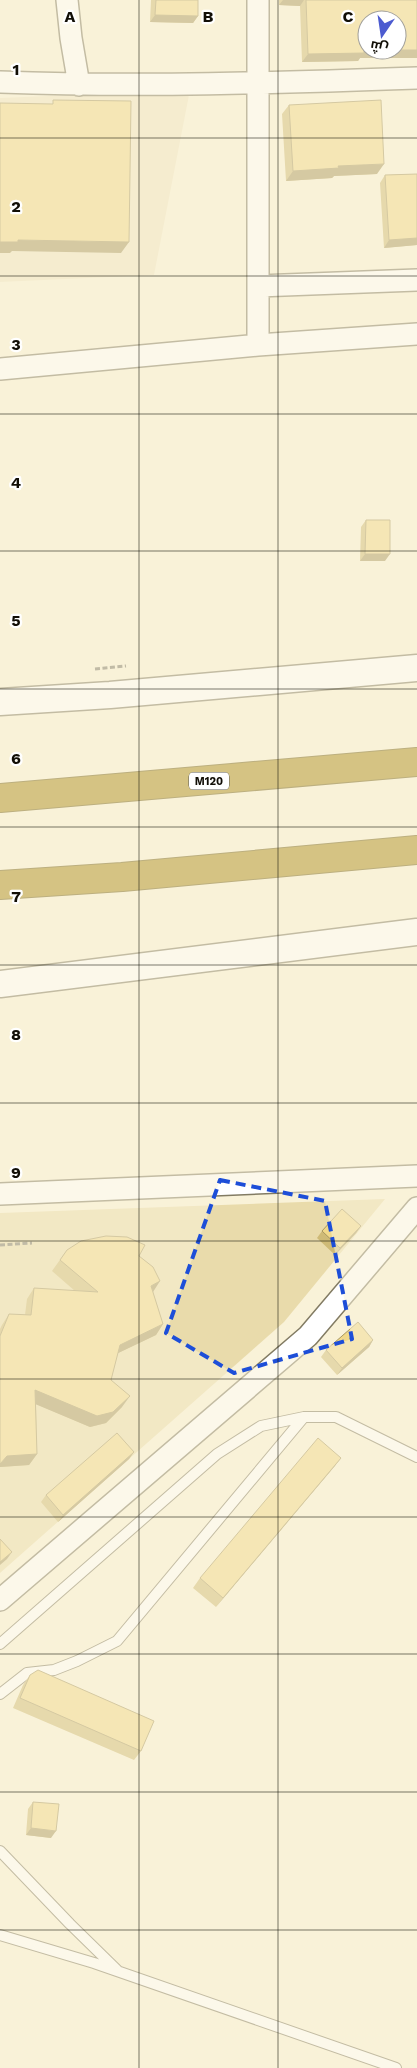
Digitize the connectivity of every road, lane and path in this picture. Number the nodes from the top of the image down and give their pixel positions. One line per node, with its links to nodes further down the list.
1 (67, 0): 6 (street)
2 (258, 0): 5 (street)
3 (417, 78): 5 (street)
4 (0, 82): 6 (street)
5 (258, 83): 6 (street); 8 (street)
6 (79, 85)
7 (417, 280): 8 (street)
8 (258, 286): 10 (street)
9 (417, 334): 10 (street)
10 (258, 345): 11 (street)
11 (0, 369)
12 (417, 668): 13 (street)
13 (0, 702)
14 (417, 762): 15 (highway, M120)
15 (0, 798)
16 (417, 850): 17 (highway)
17 (0, 886)
18 (417, 932): 19 (street)
19 (0, 984)
20 (417, 1176): 21 (street)
21 (0, 1194)
22 (417, 1208): 27 (street)
23 (32, 1243): 24 (path)
24 (0, 1245)
25 (304, 1417): 26 (lane); 28 (lane); 29 (lane)
26 (417, 1457)
27 (0, 1600)
28 (0, 1644)
29 (0, 1694)
30 (0, 1851): 32 (lane)
31 (0, 1935): 32 (lane)
32 (120, 1972): 33 (lane)
33 (396, 2068)

